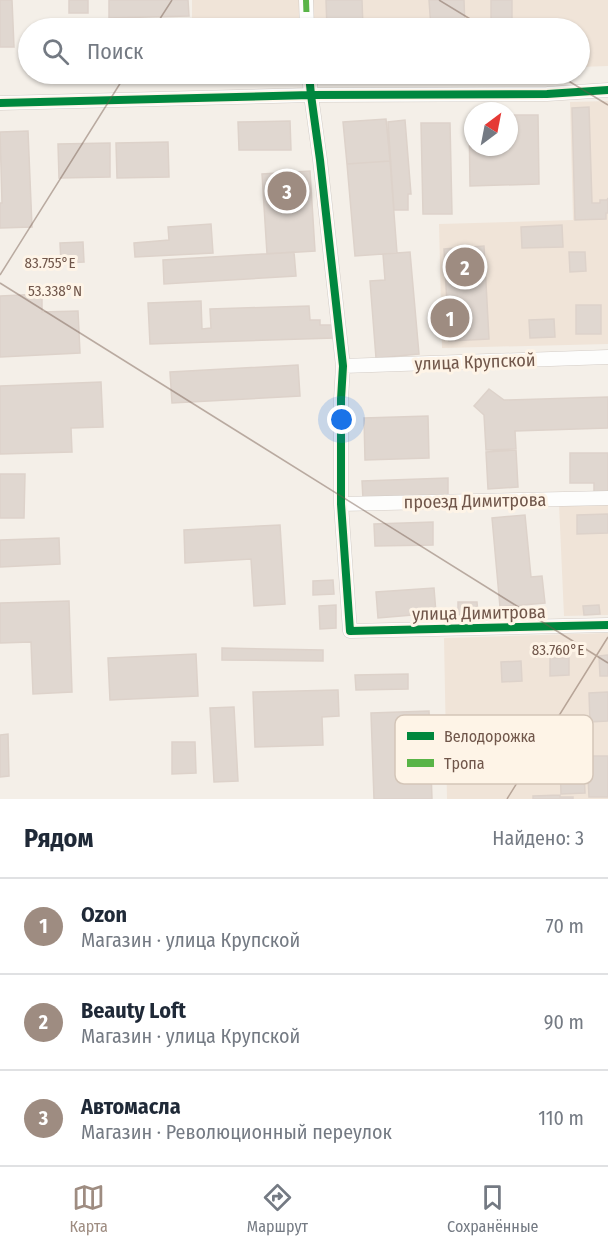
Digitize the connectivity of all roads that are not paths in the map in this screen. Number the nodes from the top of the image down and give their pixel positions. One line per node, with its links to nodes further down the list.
1 (306, 0): 2 (street)
2 (307, 18)
3 (310, 84): 5 (street)
4 (608, 90): 5 (street)
5 (311, 95): 6 (street); 8 (street)
6 (0, 103)
7 (608, 357): 8 (street, улица Крупской)
8 (343, 366): 10 (street)
9 (608, 498): 10 (street, проезд Димитрова)
10 (341, 504): 11 (street, улица Димитрова)
11 (608, 626)

